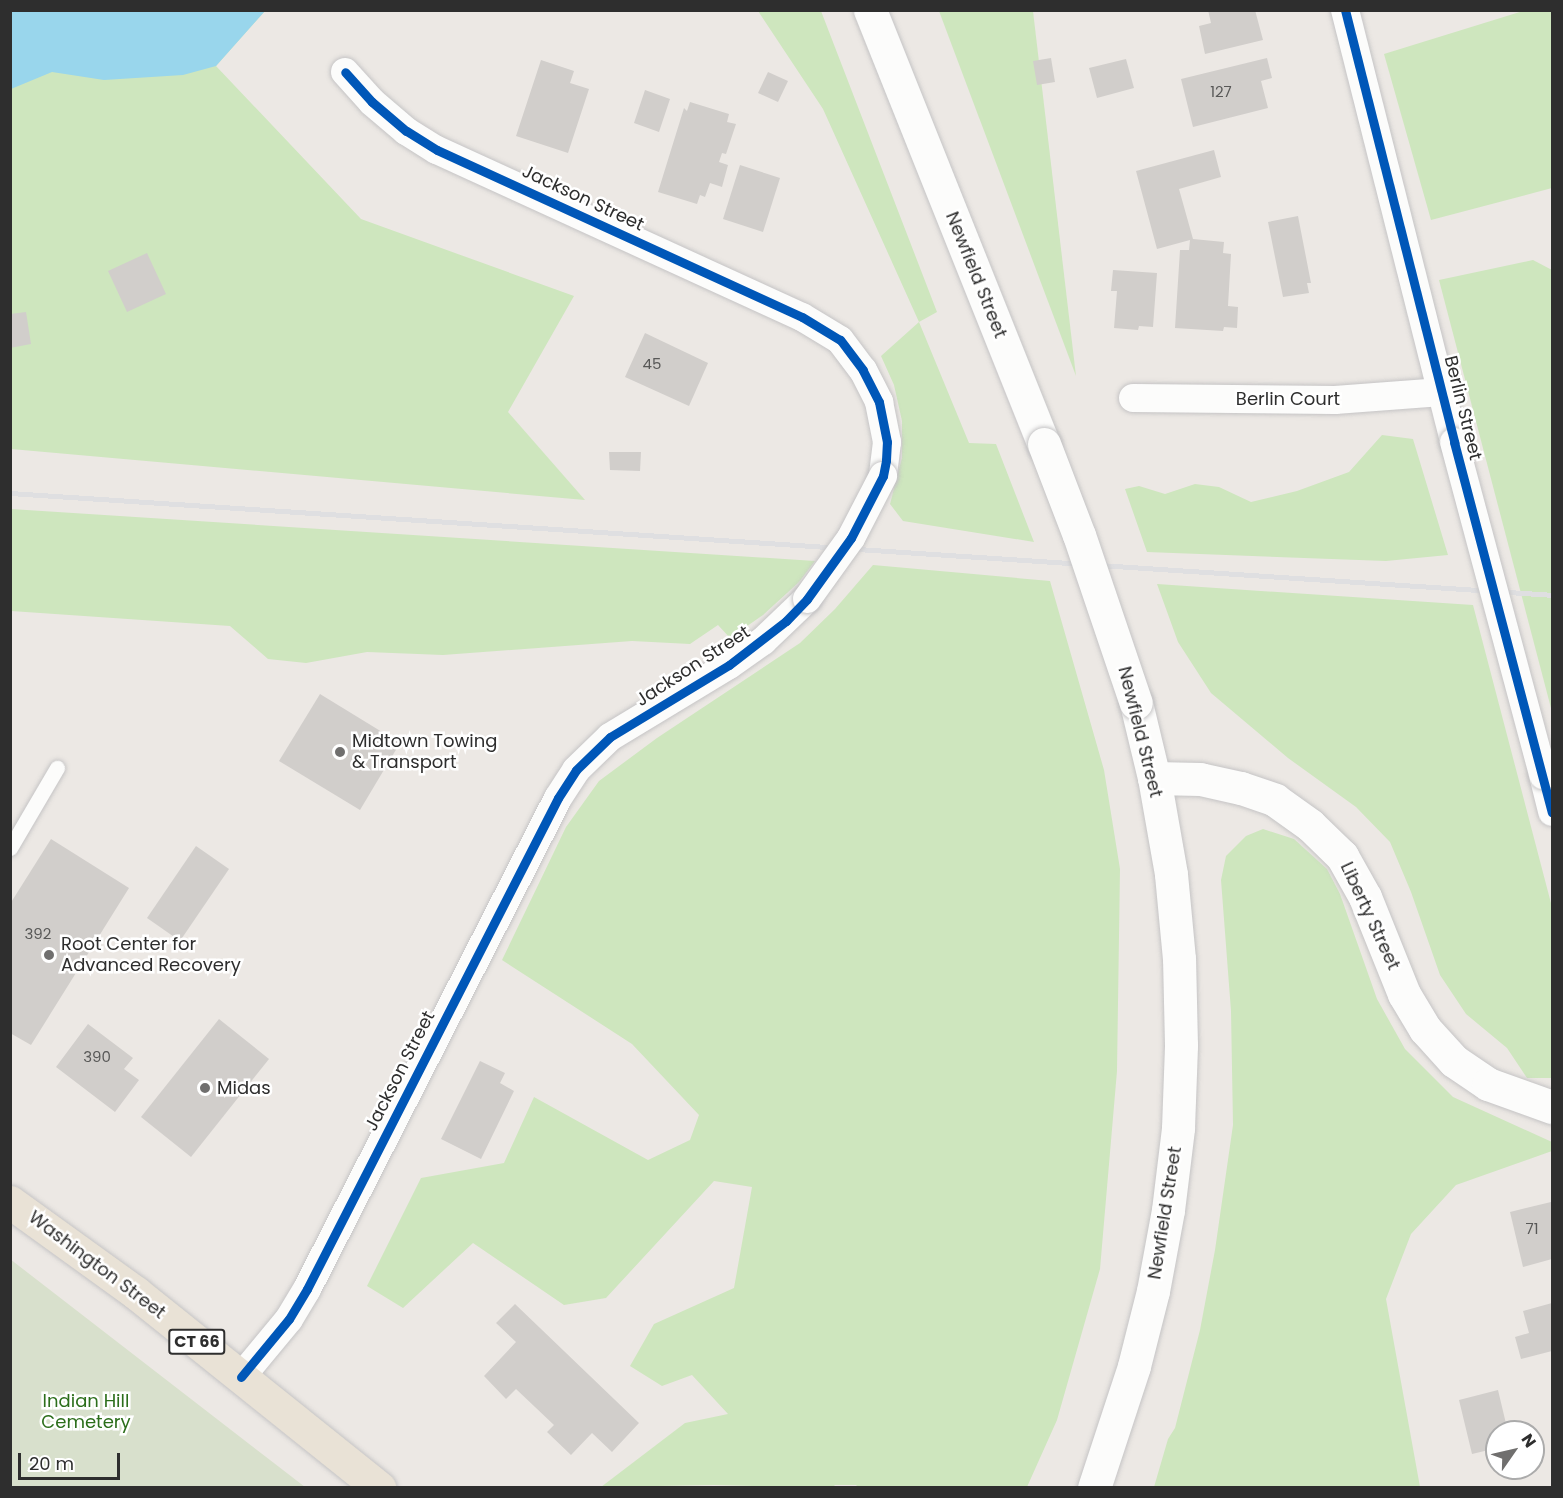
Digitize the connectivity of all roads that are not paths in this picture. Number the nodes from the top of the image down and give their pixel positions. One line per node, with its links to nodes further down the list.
1 (870, 10): 7 (main road, Newfield Street, bridge)
2 (1345, 10): 4 (street, Berlin Street)
3 (345, 72): 12 (street, Jackson Street, bridge)
4 (1442, 392): 5 (street, Berlin Court); 8 (street, Berlin Street, bridge)
5 (1133, 398)
6 (57, 768): 9 (lane)
7 (1154, 778): 10 (main road, Liberty Street); 14 (main road, Newfield Street)
8 (1552, 812)
9 (10, 848)
10 (1552, 1107)
11 (10, 1202): 12 (highway, Washington Street / CT 66)
12 (241, 1377): 13 (highway, Washington Street / CT 66)
13 (379, 1488)
14 (1094, 1488)

